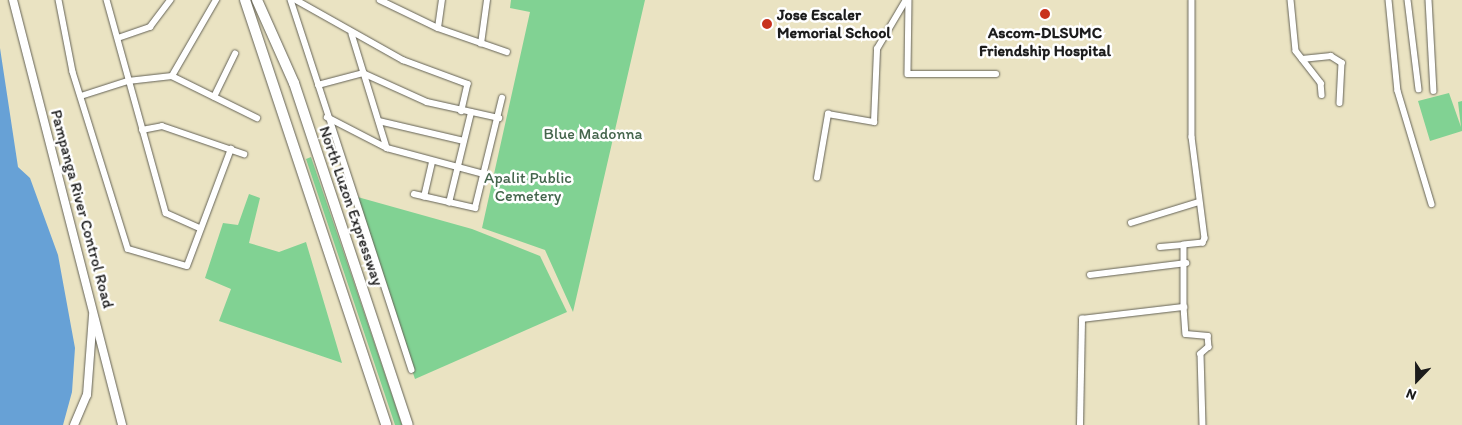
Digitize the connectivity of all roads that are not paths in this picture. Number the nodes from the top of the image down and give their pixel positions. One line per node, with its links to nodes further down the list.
1 (12, 0): 65 (main road, Pampanga River Control Road)
2 (59, 0): 33 (street)
3 (107, 0): 21 (street)
4 (170, 0): 21 (street)
5 (216, 0): 28 (street)
6 (245, 0): 69 (highway)
7 (257, 0): 70 (highway, North Luzon Expressway)
8 (291, 0): 30 (street)
9 (296, 0): 20 (street)
10 (380, 0): 19 (street)
11 (442, 0): 19 (street)
12 (488, 0): 22 (street)
13 (908, 0): 27 (street); 52 (street)
14 (1192, 0): 55 (street)
15 (1291, 0): 25 (street)
16 (1389, 0): 57 (street)
17 (1408, 0): 31 (street)
18 (1429, 0): 32 (street)
19 (438, 28): 22 (street)
20 (352, 34): 26 (street); 38 (street)
21 (118, 38): 29 (street)
22 (481, 44): 23 (street)
23 (507, 52)
24 (235, 54): 35 (street)
25 (1302, 58): 34 (street); 37 (street)
26 (363, 73): 30 (street); 38 (street); 43 (street)
27 (996, 74)
28 (172, 76): 29 (street); 35 (street)
29 (128, 81): 33 (street); 44 (street)
30 (318, 85): 40 (street)
31 (1419, 90)
32 (1434, 91)
33 (81, 96): 59 (street)
34 (1322, 96)
35 (214, 97): 41 (street)
36 (502, 98): 42 (street)
37 (1340, 103)
38 (462, 110): 39 (street)
39 (471, 113): 42 (street); 45 (street)
40 (328, 117): 46 (street); 66 (street)
41 (257, 118)
42 (499, 118): 51 (street)
43 (379, 121): 45 (street); 46 (street)
44 (142, 130): 47 (street); 59 (street)
45 (464, 141): 50 (street)
46 (387, 148): 49 (street)
47 (231, 149): 48 (street); 59 (street)
48 (244, 154)
49 (432, 162): 50 (street); 54 (street)
50 (457, 168): 51 (street); 56 (street)
51 (484, 174): 56 (street)
52 (817, 178)
53 (414, 194): 54 (street)
54 (424, 197): 56 (street)
55 (1199, 202): 58 (street); 60 (street)
56 (450, 203)
57 (1432, 204)
58 (1132, 223)
59 (200, 228)
60 (1184, 245): 61 (street); 62 (street)
61 (1160, 247)
62 (1186, 263): 63 (street); 64 (street)
63 (1090, 274)
64 (1184, 307): 71 (street); 72 (street)
65 (94, 308): 67 (main road); 68 (main road, Pampanga River Control Road)
66 (412, 370)
67 (74, 425)
68 (122, 425)
69 (386, 425)
70 (408, 425)
71 (1080, 425)
72 (1202, 425)

